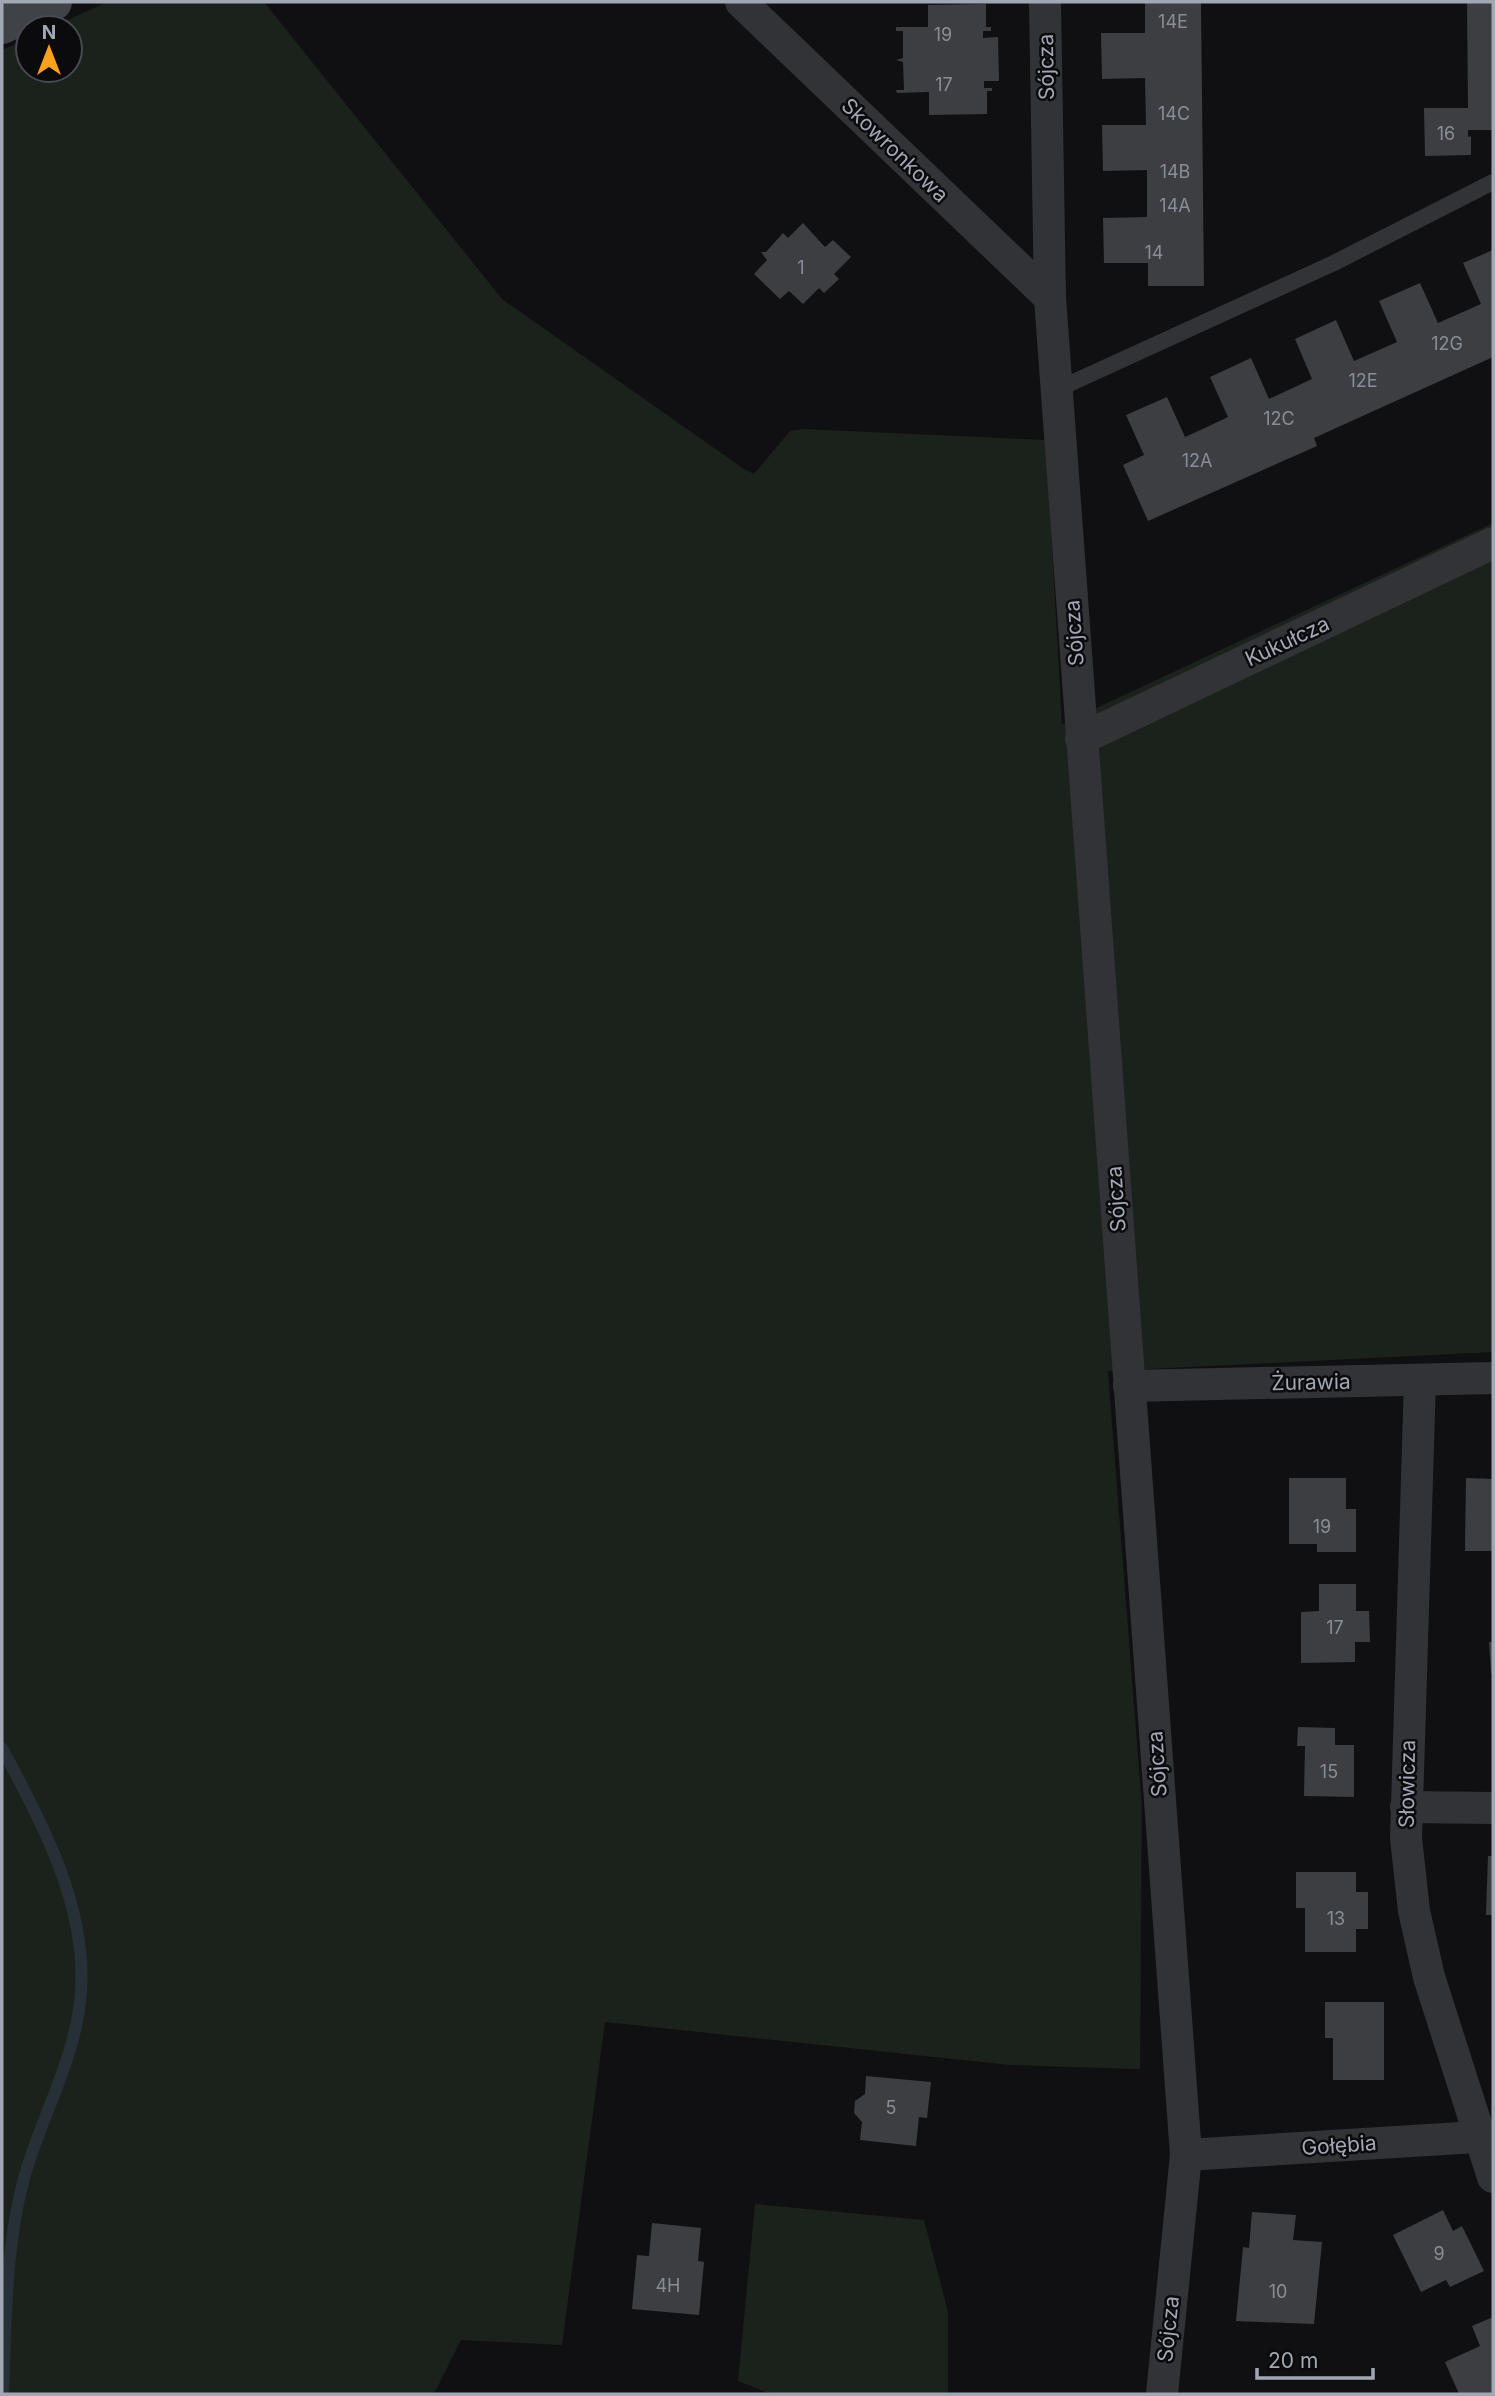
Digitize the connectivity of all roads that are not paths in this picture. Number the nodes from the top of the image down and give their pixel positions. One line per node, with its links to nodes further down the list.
1 (53, 2): 4 (main road)
2 (741, 2): 6 (street, Skowronkowa)
3 (1045, 2): 6 (street, Sójcza)
4 (2, 25)
5 (1493, 182): 7 (lane)
6 (1049, 298): 7 (street, Sójcza)
7 (1056, 390): 9 (street, Sójcza)
8 (1493, 543): 9 (street, Kukułcza)
9 (1082, 739): 12 (street, Sójcza)
10 (1493, 1378): 11 (street, Żurawia)
11 (1420, 1380): 12 (street, Żurawia); 13 (street, Słowicza)
12 (1129, 1386): 16 (street, Sójcza)
13 (1406, 1807): 14 (street); 15 (street, Słowicza)
14 (1493, 1808)
15 (1485, 2136): 16 (street, Gołębia); 17 (street, Słowicza)
16 (1186, 2155): 18 (street, Sójcza)
17 (1493, 2177)
18 (1162, 2394)

